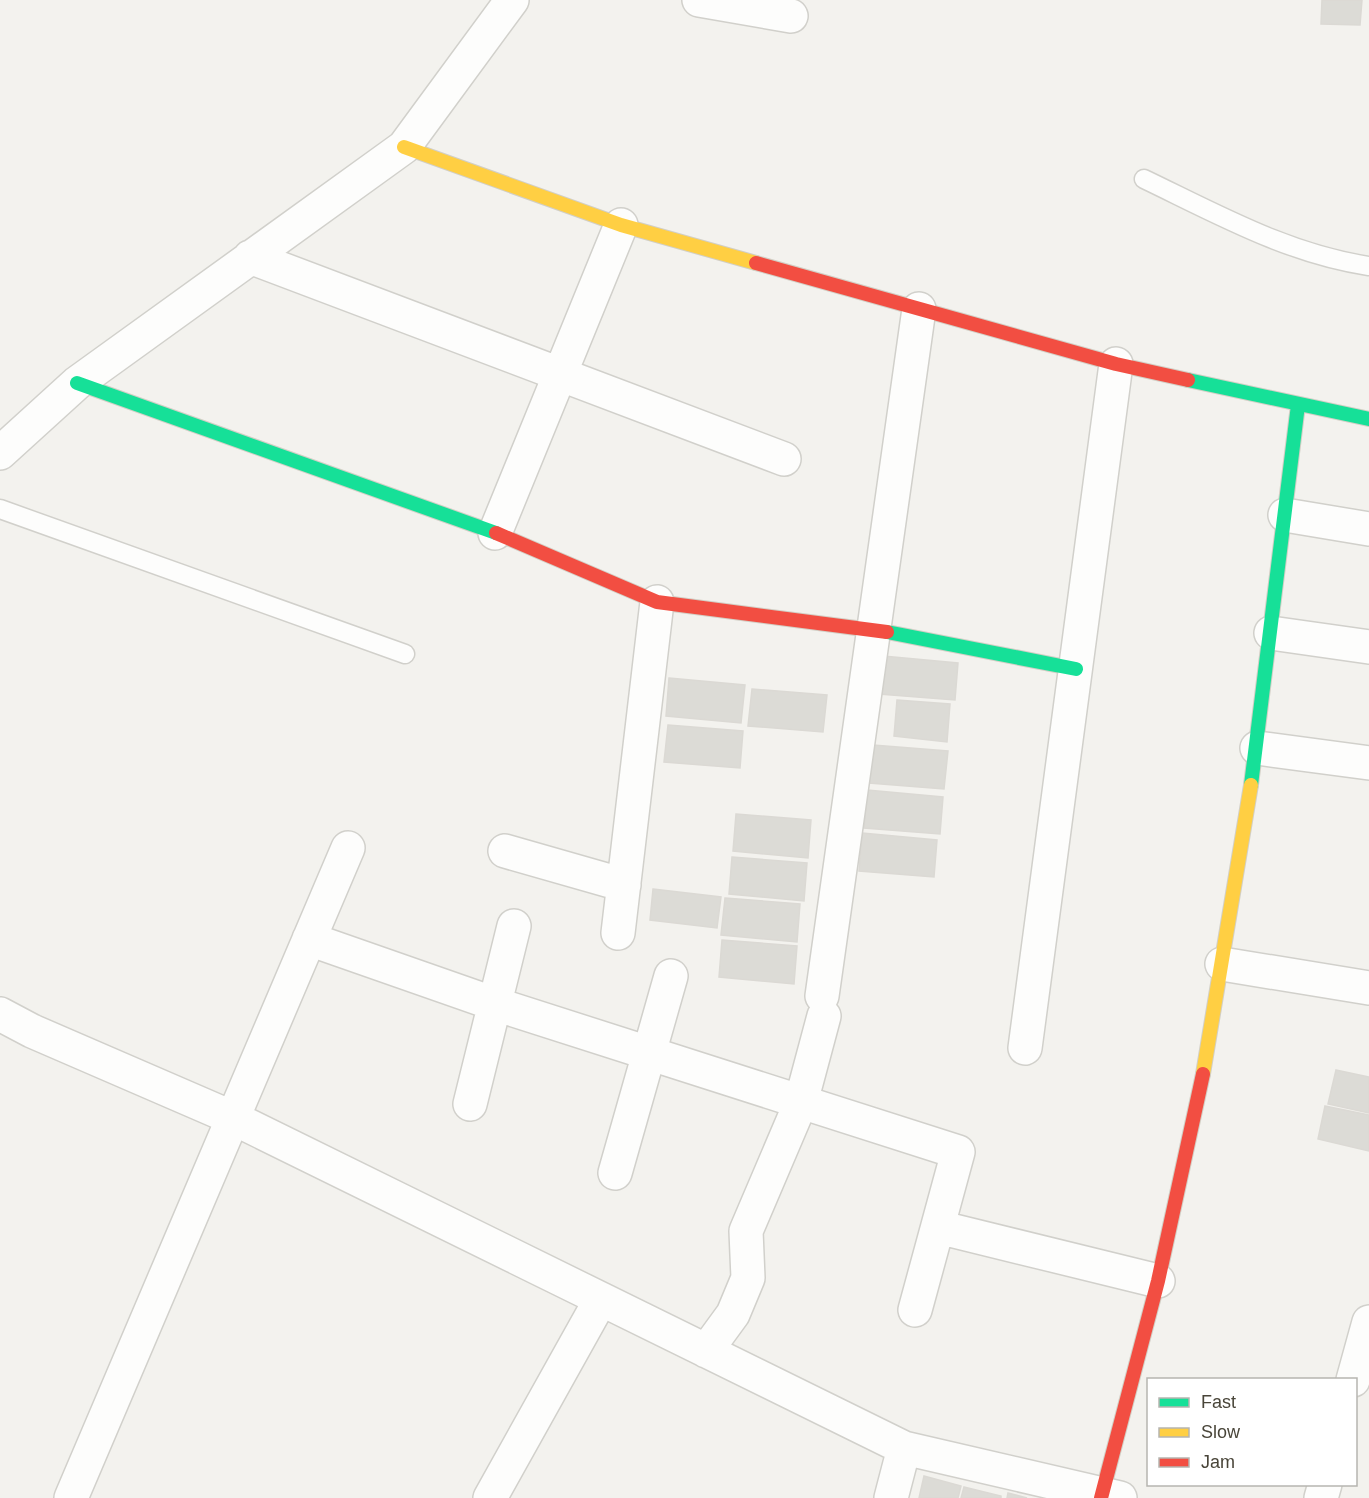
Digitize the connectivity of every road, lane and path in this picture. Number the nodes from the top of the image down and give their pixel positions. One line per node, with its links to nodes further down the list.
1 (512, 0): 4 (street)
2 (699, 0): 3 (street)
3 (791, 16)
4 (404, 147): 6 (street); 7 (street)
5 (1144, 178): 8 (lane)
6 (621, 225): 9 (street); 11 (street)
7 (250, 257): 11 (street); 12 (street)
8 (1369, 266)
9 (919, 309): 10 (street); 22 (street)
10 (1116, 364): 13 (street); 26 (street)
11 (560, 375): 16 (street); 20 (street)
12 (77, 383): 15 (street); 20 (street)
13 (1298, 405): 14 (street); 18 (street)
14 (1369, 419)
15 (0, 453)
16 (784, 459)
17 (0, 509): 25 (lane)
18 (1285, 515): 19 (street); 23 (street)
19 (1369, 529)
20 (495, 533): 21 (street)
21 (657, 602): 22 (street); 31 (street)
22 (873, 629): 26 (street); 44 (street)
23 (1271, 633): 24 (street); 27 (street)
24 (1369, 646)
25 (405, 654)
26 (1076, 669): 42 (street)
27 (1257, 748): 28 (street); 35 (street)
28 (1369, 762)
29 (348, 848): 34 (street)
30 (505, 851): 31 (street)
31 (624, 885): 33 (street)
32 (514, 926): 38 (street)
33 (618, 933)
34 (309, 939): 38 (street); 46 (street)
35 (1222, 964): 37 (street); 49 (street)
36 (671, 976): 43 (street)
37 (1369, 988)
38 (495, 1004): 43 (street); 45 (street)
39 (0, 1014): 40 (street)
40 (32, 1031): 41 (street); 46 (street)
41 (0, 1033)
42 (1024, 1048)
43 (649, 1053): 44 (street); 47 (street)
44 (801, 1102): 48 (street); 53 (street)
45 (470, 1104)
46 (233, 1118): 50 (street); 57 (street)
47 (615, 1173)
48 (938, 1227): 49 (street); 51 (street)
49 (1158, 1281): 56 (street)
50 (601, 1299): 53 (street); 58 (street)
51 (915, 1310)
52 (1369, 1322): 54 (street)
53 (706, 1351): 55 (street)
54 (1354, 1378)
55 (904, 1448): 56 (street); 59 (street)
56 (1108, 1496)
57 (71, 1498)
58 (490, 1498)
59 (891, 1498)

